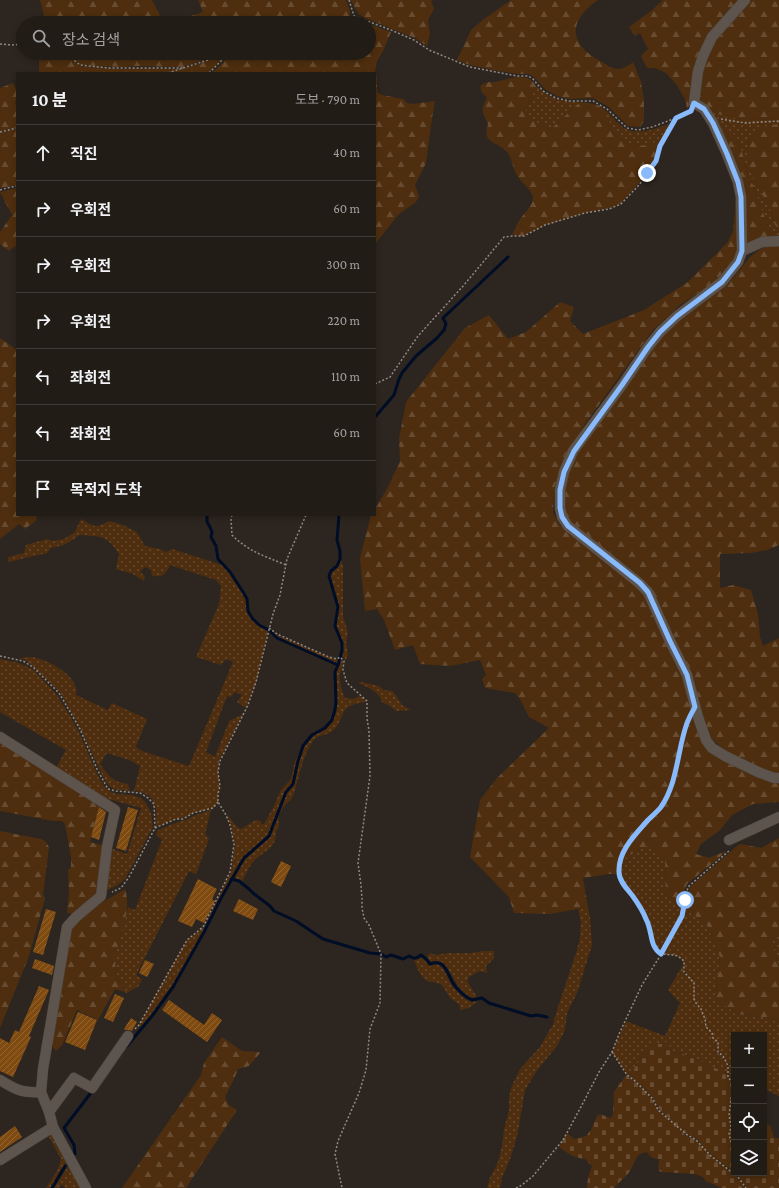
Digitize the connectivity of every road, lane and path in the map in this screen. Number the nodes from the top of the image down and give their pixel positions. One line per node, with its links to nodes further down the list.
1 (349, 0): 3 (path)
2 (745, 0): 13 (street)
3 (354, 16)
4 (376, 24): 14 (path)
5 (0, 44): 6 (path)
6 (16, 45)
7 (74, 60): 10 (path)
8 (208, 60): 10 (path)
9 (222, 60): 12 (path)
10 (184, 68): 11 (path)
11 (171, 72)
12 (210, 72)
13 (694, 103): 14 (path); 22 (street)
14 (676, 118): 23 (path)
15 (720, 118): 16 (path)
16 (779, 122)
17 (16, 128): 18 (path)
18 (0, 132)
19 (16, 186): 20 (path)
20 (0, 190)
21 (779, 241): 22 (street)
22 (742, 251): 29 (street)
23 (376, 384)
24 (232, 516): 26 (path)
25 (306, 516): 26 (path)
26 (286, 565): 27 (path)
27 (269, 628): 32 (path); 48 (path)
28 (0, 656): 34 (path)
29 (695, 707): 31 (street); 37 (path)
30 (0, 737): 36 (street)
31 (779, 778)
32 (218, 802): 34 (path); 38 (path)
33 (779, 817): 35 (street)
34 (155, 828): 36 (path)
35 (730, 845): 37 (path)
36 (102, 896): 41 (street)
37 (661, 954): 39 (path); 44 (path)
38 (128, 1036): 42 (street)
39 (612, 1052): 46 (path); 49 (path)
40 (0, 1080): 41 (street)
41 (41, 1092): 42 (street)
42 (49, 1112): 43 (street)
43 (53, 1127): 45 (street); 47 (street)
44 (731, 1144)
45 (0, 1160)
46 (738, 1177): 50 (path)
47 (86, 1188)
48 (342, 1188)
49 (516, 1188)
50 (746, 1188)

